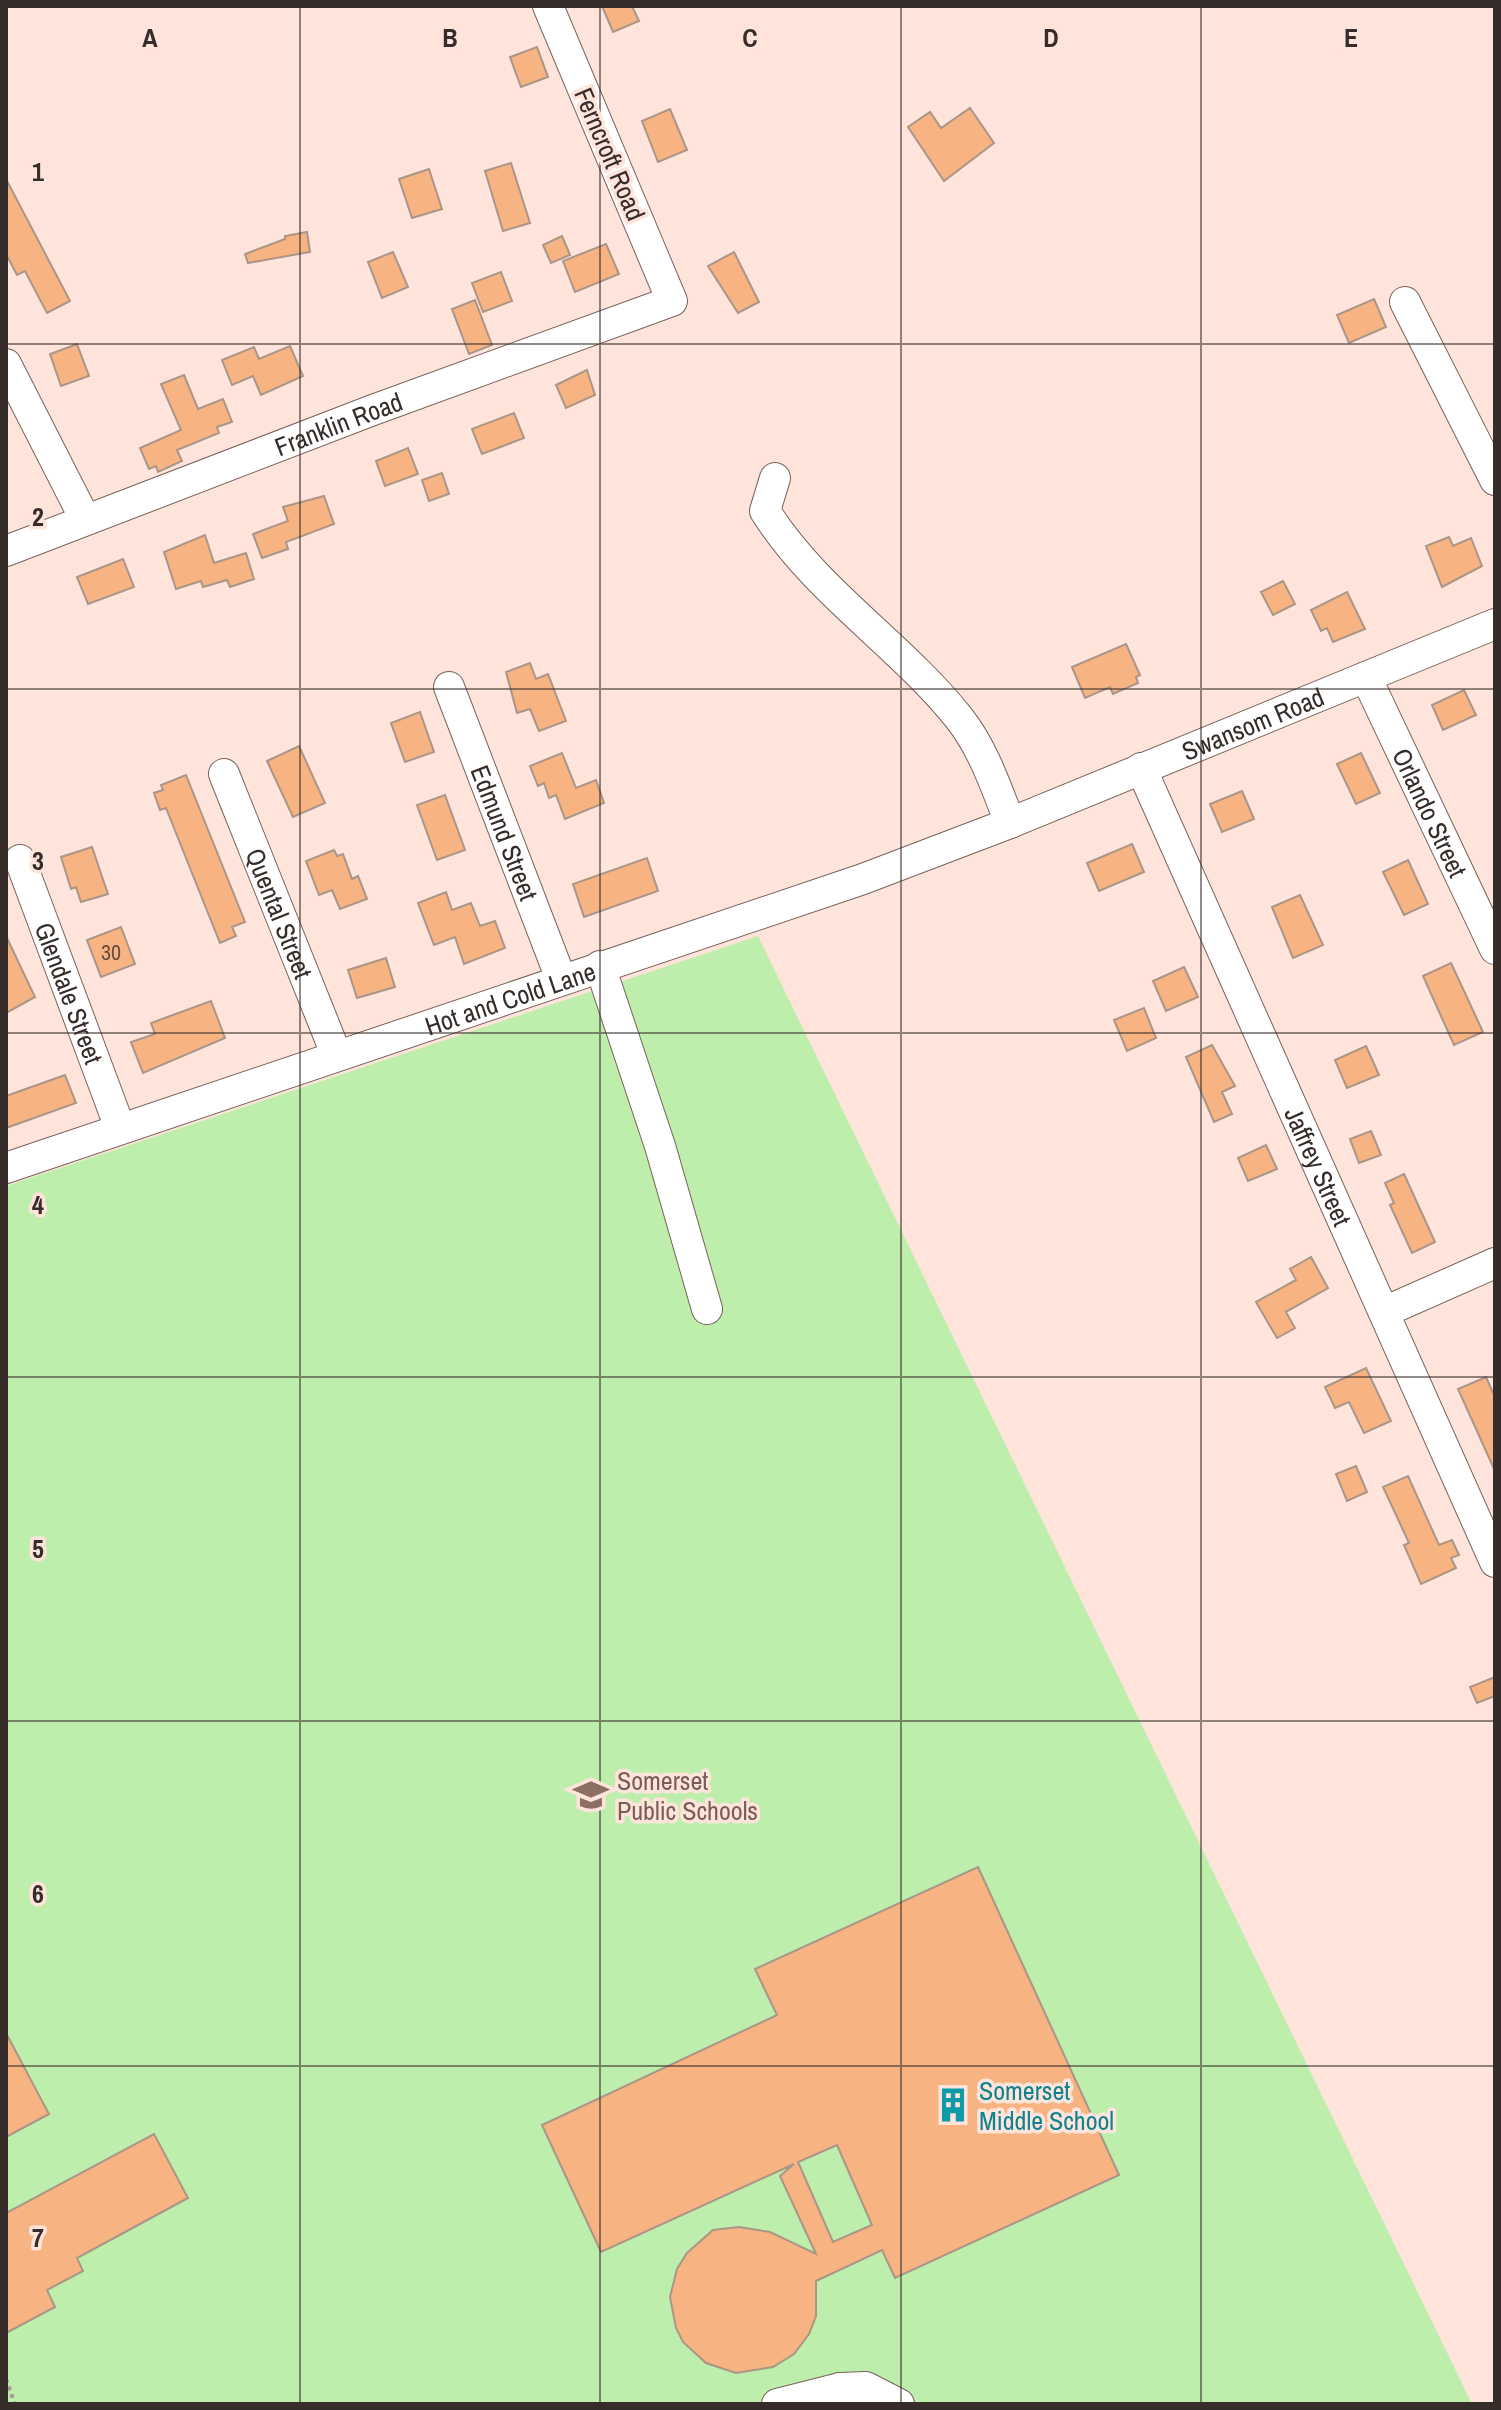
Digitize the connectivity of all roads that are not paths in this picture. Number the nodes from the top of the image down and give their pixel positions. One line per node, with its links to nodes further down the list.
1 (548, 6): 2 (street, Ferncroft Road)
2 (672, 301): 7 (street, Franklin Road)
3 (1405, 302): 6 (street)
4 (6, 364): 7 (street)
5 (775, 478): 14 (street)
6 (1495, 480)
7 (85, 519): 8 (street, Franklin Road)
8 (6, 551)
9 (1495, 624): 10 (street, Swansom Road)
10 (1366, 677): 12 (street, Swansom Road); 16 (street, Orlando Street)
11 (449, 687): 18 (street, Edmund Street)
12 (1141, 768): 14 (street, Swansom Road); 24 (street, Jaffrey Street)
13 (224, 774): 19 (street, Quental Street)
14 (1010, 823): 17 (street, Hot and Cold Lane)
15 (20, 860): 20 (street, Glendale Street)
16 (1495, 949)
17 (600, 966): 18 (street, Hot and Cold Lane); 23 (street)
18 (561, 979): 19 (street, Hot and Cold Lane)
19 (336, 1054): 20 (street, Hot and Cold Lane)
20 (120, 1128): 21 (street, Hot and Cold Lane)
21 (6, 1168)
22 (1495, 1263): 24 (street)
23 (707, 1309)
24 (1384, 1312): 25 (street, Jaffrey Street)
25 (1495, 1562)
26 (846, 2396): 27 (street); 28 (street)
27 (777, 2404)
28 (899, 2404)

